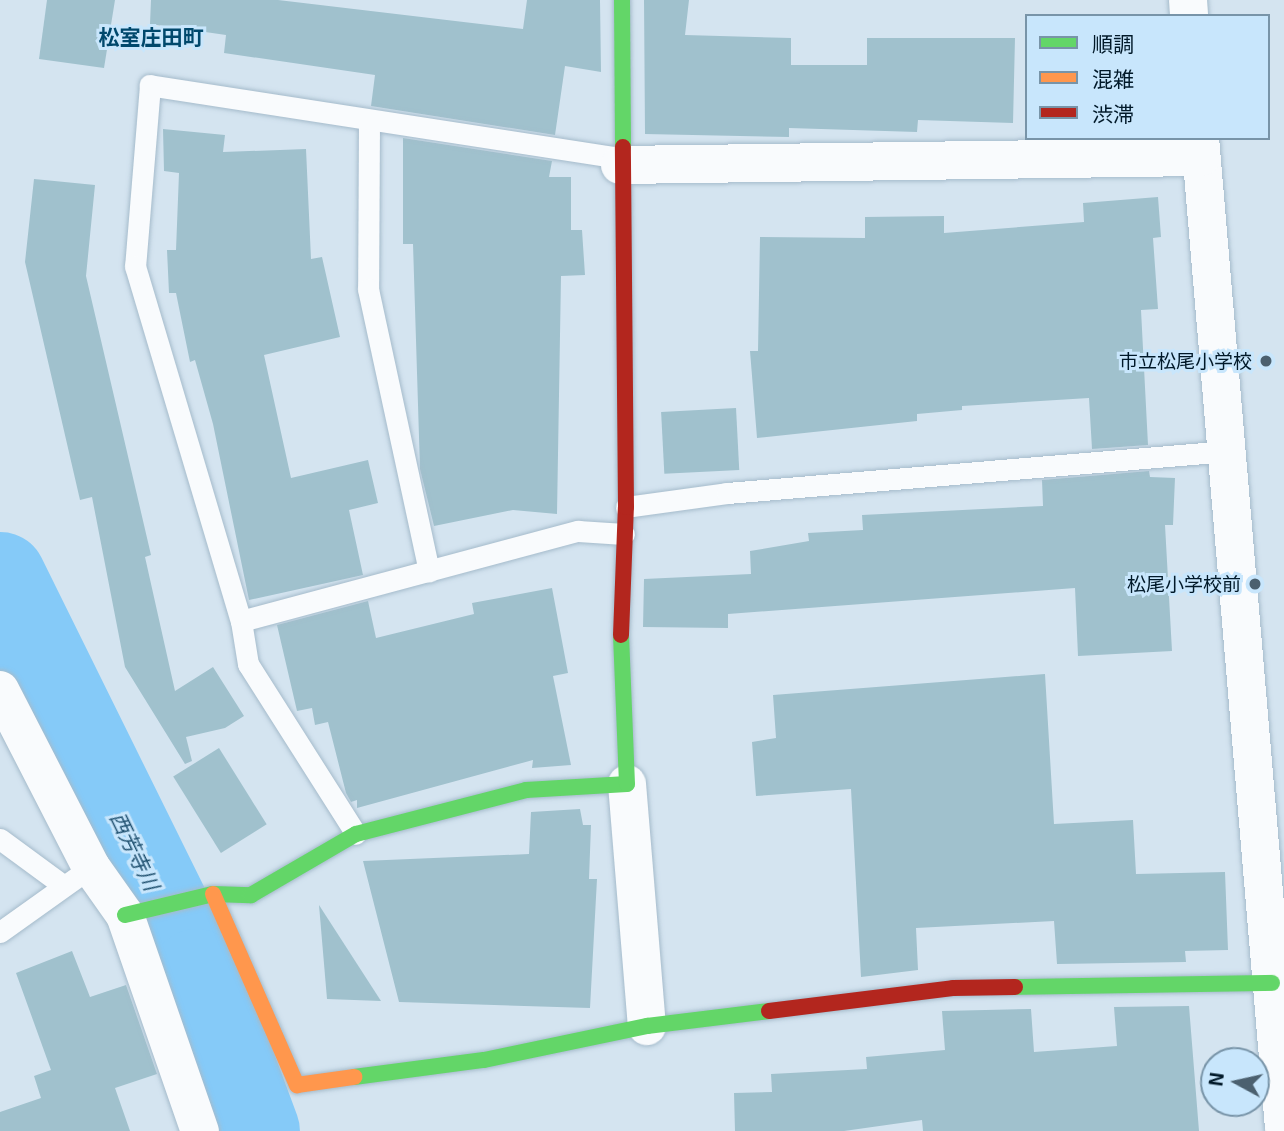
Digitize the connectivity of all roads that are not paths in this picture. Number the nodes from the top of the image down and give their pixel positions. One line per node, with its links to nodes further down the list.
1 (622, 0): 4 (street)
2 (369, 121): 4 (lane); 8 (lane); 9 (lane)
3 (1201, 147): 4 (street); 5 (street)
4 (620, 162): 6 (street)
5 (1228, 451): 6 (lane); 13 (street)
6 (626, 507): 7 (street)
7 (624, 534): 8 (lane); 11 (street)
8 (429, 571): 9 (lane)
9 (241, 621): 12 (lane)
10 (0, 691): 15 (street)
11 (627, 784): 12 (street); 20 (street)
12 (356, 834): 16 (street)
13 (1272, 834): 19 (street)
14 (0, 839): 15 (lane)
15 (78, 876): 17 (street); 18 (lane)
16 (213, 894): 17 (street); 20 (street)
17 (125, 915): 22 (street)
18 (0, 932)
19 (1272, 983): 20 (street); 21 (street)
20 (647, 1026)
21 (1284, 1127)
22 (200, 1131)

